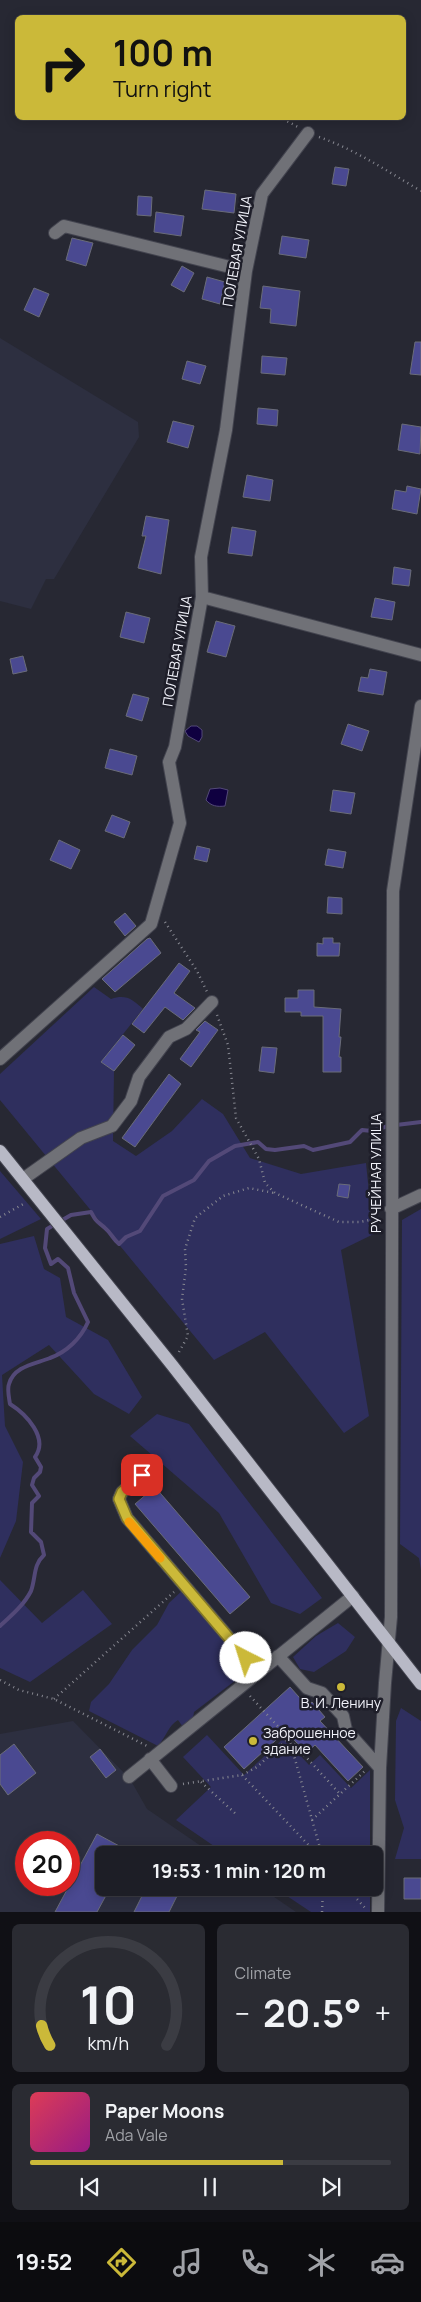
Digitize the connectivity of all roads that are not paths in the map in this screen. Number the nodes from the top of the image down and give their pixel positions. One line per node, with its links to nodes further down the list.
1 (308, 134): 3 (street, ПОЛЕВАЯ УЛИЦА)
2 (54, 233): 3 (street)
3 (246, 271): 4 (street, ПОЛЕВАЯ УЛИЦА)
4 (202, 598): 5 (street); 8 (street, ПОЛЕВАЯ УЛИЦА)
5 (421, 655)
6 (421, 706): 12 (street, РУЧЕЙНАЯ УЛИЦА)
7 (212, 1002): 10 (street)
8 (0, 1059)
9 (0, 1151): 10 (main road)
10 (23, 1179): 14 (main road)
11 (421, 1196): 12 (street)
12 (391, 1212): 15 (street, РУЧЕЙНАЯ УЛИЦА)
13 (142, 1475): 17 (street)
14 (353, 1596): 15 (main road); 16 (street)
15 (389, 1643): 18 (main road); 20 (street, РУЧЕЙНАЯ УЛИЦА)
16 (278, 1656): 17 (street); 20 (street)
17 (258, 1672): 19 (street)
18 (421, 1684)
19 (155, 1756): 21 (street); 22 (street)
20 (378, 1765): 23 (street, РУЧЕЙНАЯ УЛИЦА)
21 (129, 1777)
22 (171, 1786)
23 (378, 1912)

